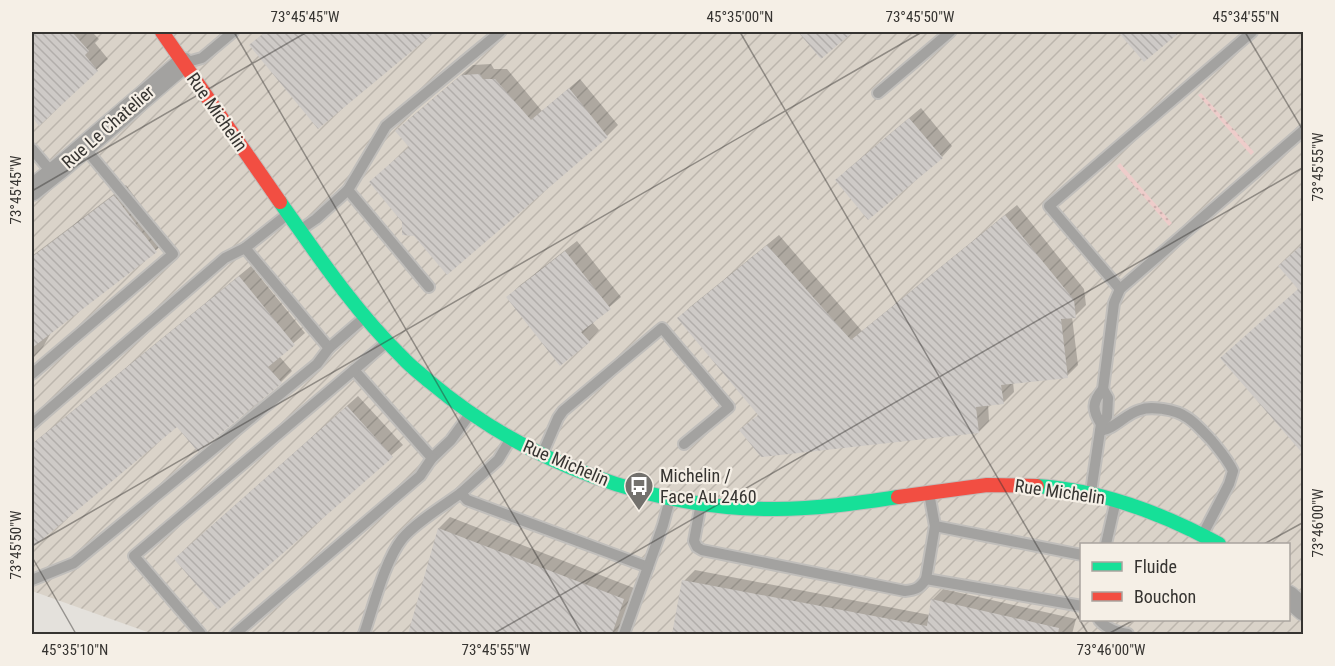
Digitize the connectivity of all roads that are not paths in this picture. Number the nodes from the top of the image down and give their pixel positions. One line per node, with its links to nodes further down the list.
1 (162, 32): 6 (street, Rue Michelin)
2 (232, 32): 6 (lane)
3 (500, 32): 13 (lane)
4 (950, 32): 7 (lane)
5 (1252, 32): 18 (lane)
6 (183, 63): 9 (street, Rue Le Chatelier); 14 (street, Rue Michelin)
7 (878, 93)
8 (1304, 130): 18 (lane)
9 (84, 147): 11 (street, Rue Le Chatelier); 23 (lane)
10 (32, 149): 11 (lane)
11 (53, 174): 12 (street, Rue Le Chatelier)
12 (32, 190)
13 (348, 190): 15 (lane); 17 (lane)
14 (288, 213): 15 (street, Rue Michelin); 16 (lane)
15 (300, 230): 19 (street, Rue Michelin)
16 (245, 248): 21 (lane); 25 (lane)
17 (429, 287)
18 (1120, 289): 26 (lane)
19 (365, 317): 20 (street, Rue Michelin); 21 (lane)
20 (387, 342): 22 (lane); 24 (street, Rue Michelin)
21 (329, 348): 44 (lane)
22 (354, 370): 30 (lane); 49 (lane)
23 (32, 374)
24 (470, 413): 27 (street, Rue Michelin); 30 (lane)
25 (32, 424)
26 (1100, 428): 33 (lane); 38 (lane)
27 (511, 438): 29 (street, Rue Michelin); 32 (lane)
28 (684, 444): 29 (lane)
29 (542, 455): 34 (street, Rue Michelin)
30 (432, 458): 50 (lane)
31 (929, 491): 33 (street, Rue Michelin); 36 (street, Rue Michelin); 37 (lane)
32 (461, 493): 42 (lane); 51 (lane)
33 (1091, 494): 35 (street, Rue Michelin)
34 (670, 499): 36 (street, Rue Michelin); 42 (lane)
35 (1116, 500): 38 (street, Rue Michelin); 39 (lane)
36 (701, 503): 43 (lane)
37 (935, 526): 41 (lane); 43 (lane)
38 (1203, 535): 40 (street, Rue Michelin)
39 (1106, 543)
40 (1217, 543)
41 (1080, 555)
42 (648, 567): 52 (lane)
43 (926, 579): 46 (lane)
44 (32, 580)
45 (1290, 598): 47 (street)
46 (1080, 606)
47 (1304, 610)
48 (1100, 621): 53 (lane)
49 (201, 634)
50 (235, 634)
51 (364, 634)
52 (624, 634)
53 (1128, 634)

